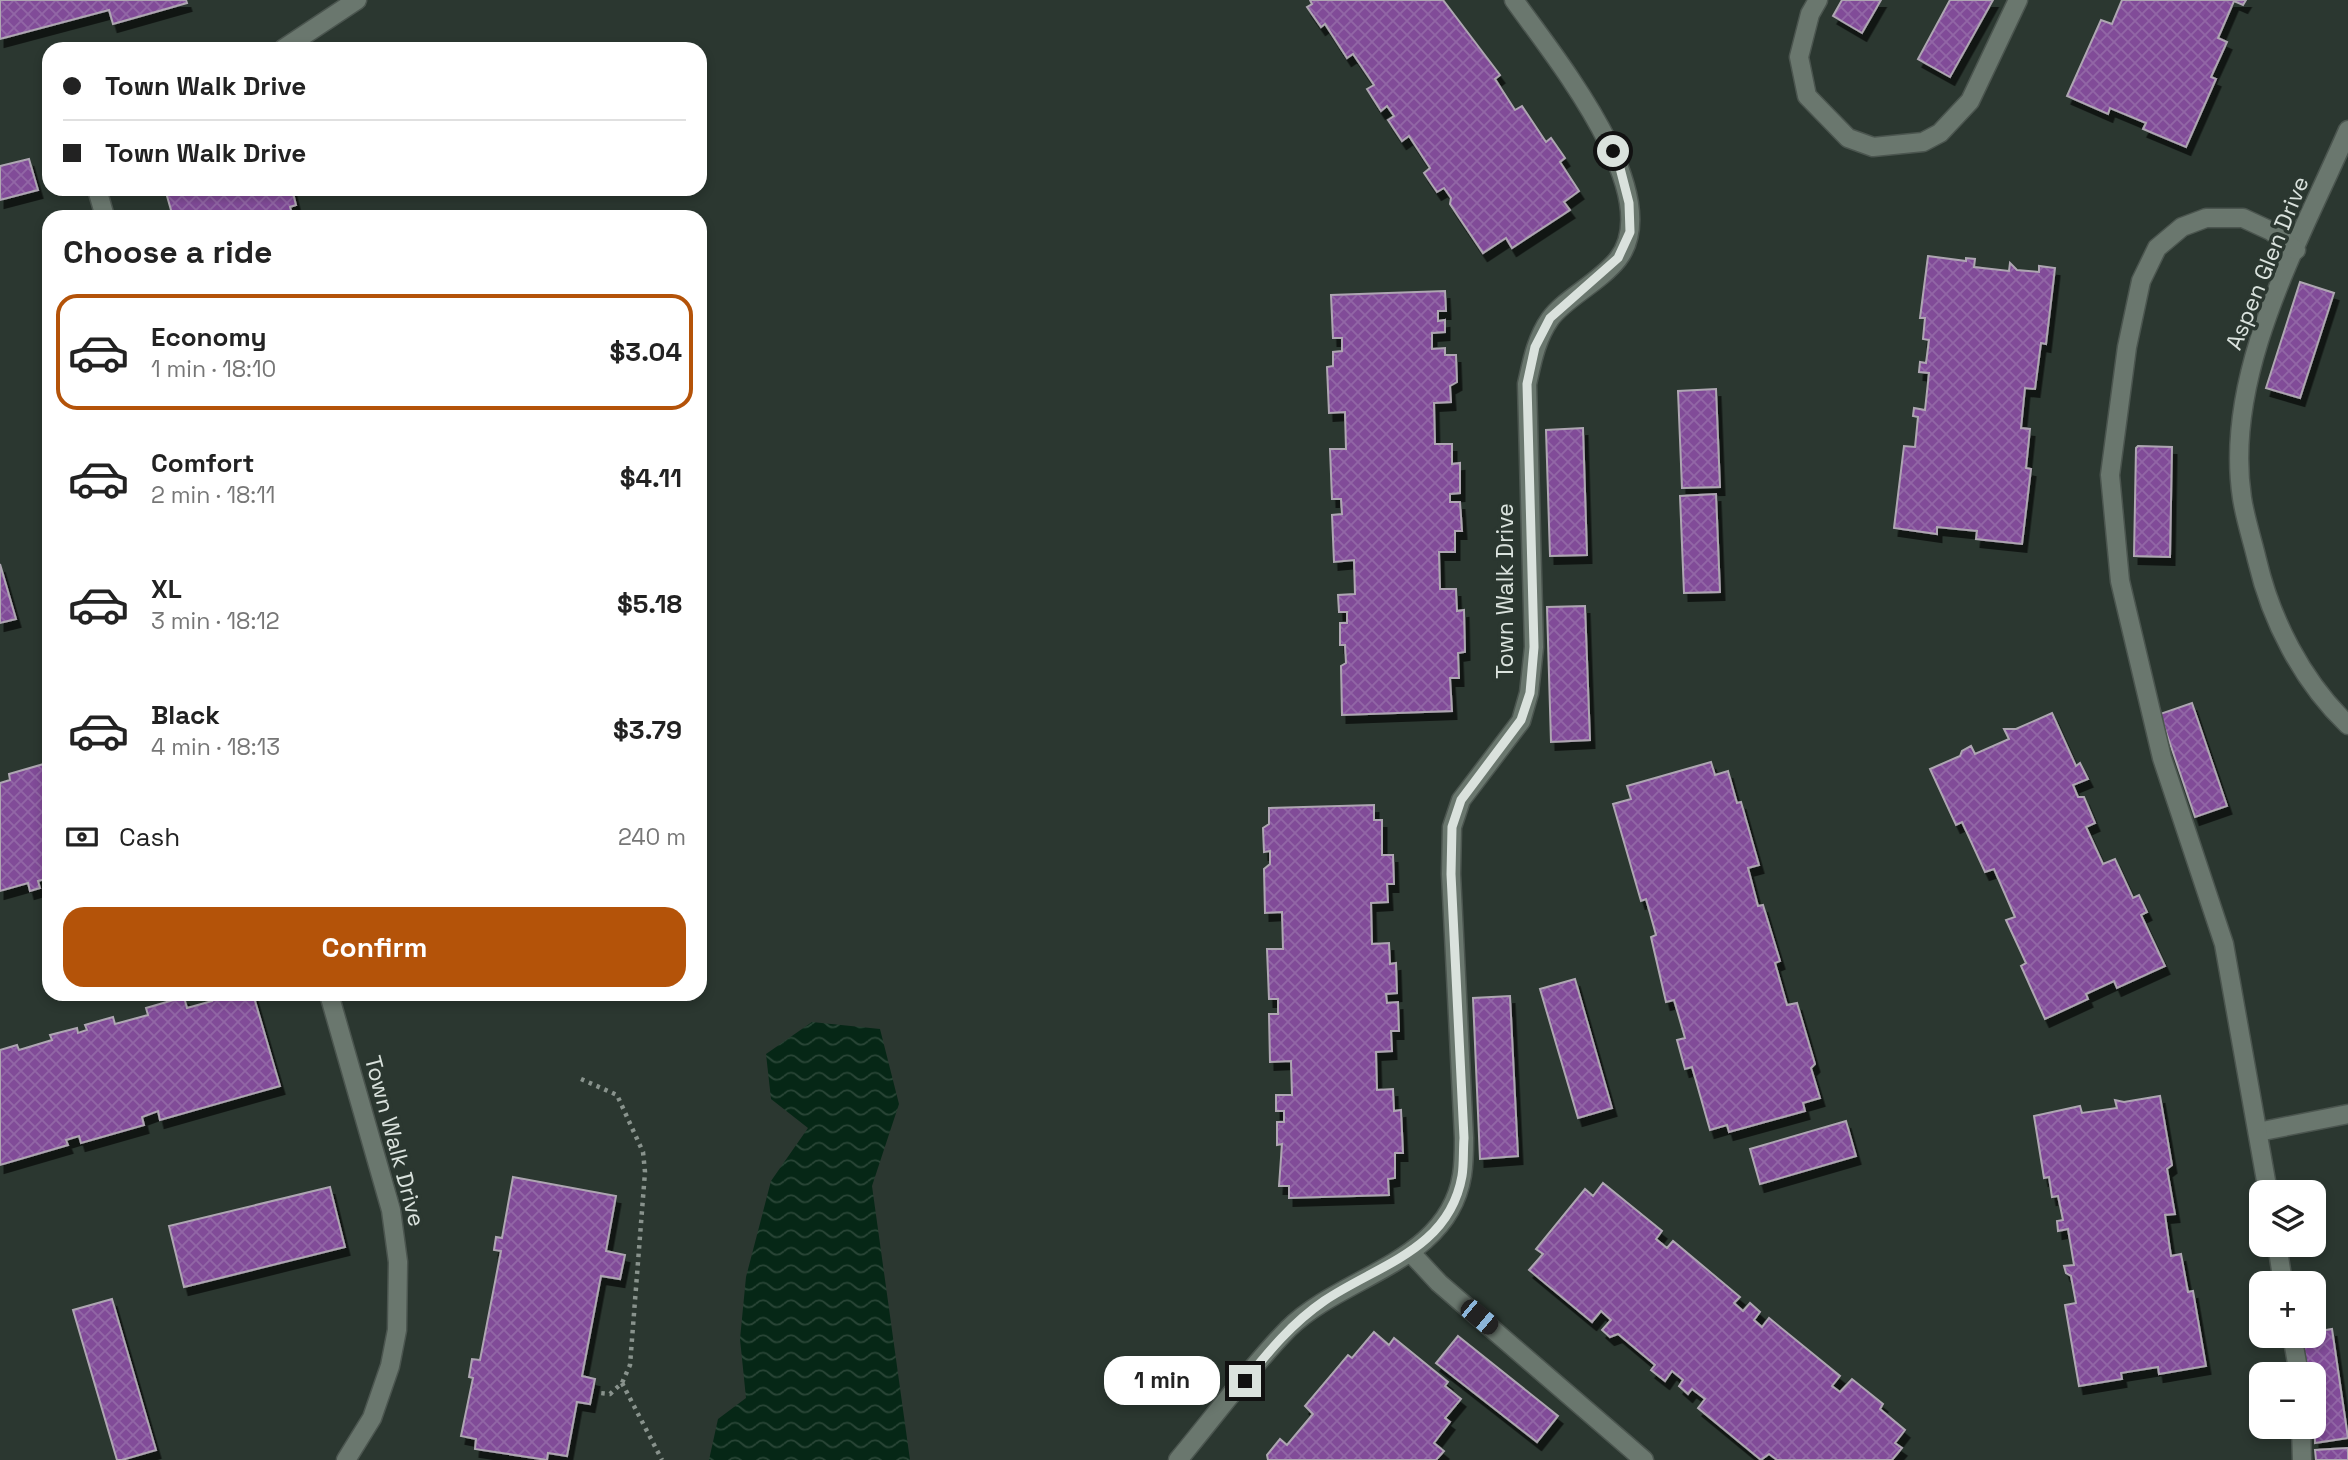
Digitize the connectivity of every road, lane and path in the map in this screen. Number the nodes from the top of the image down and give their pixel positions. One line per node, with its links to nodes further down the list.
1 (357, 0): 5 (street)
2 (1514, 0): 14 (street, Town Walk Drive)
3 (1818, 0): 4 (street)
4 (2018, 0)
5 (294, 42)
6 (2348, 130): 7 (street, Aspen Glen Drive)
7 (2296, 250): 8 (street, Aspen Glen Drive); 12 (street)
8 (2348, 725)
9 (331, 1001): 18 (street, Town Walk Drive)
10 (581, 1079): 15 (path)
11 (2348, 1114): 12 (street)
12 (2258, 1132): 13 (street)
13 (2266, 1180)
14 (1411, 1254): 20 (street, Town Walk Drive); 21 (street)
15 (622, 1382): 16 (path); 19 (path)
16 (600, 1393)
17 (2301, 1439): 22 (street)
18 (346, 1460)
19 (662, 1460)
20 (1178, 1460)
21 (1644, 1460)
22 (2302, 1460)

